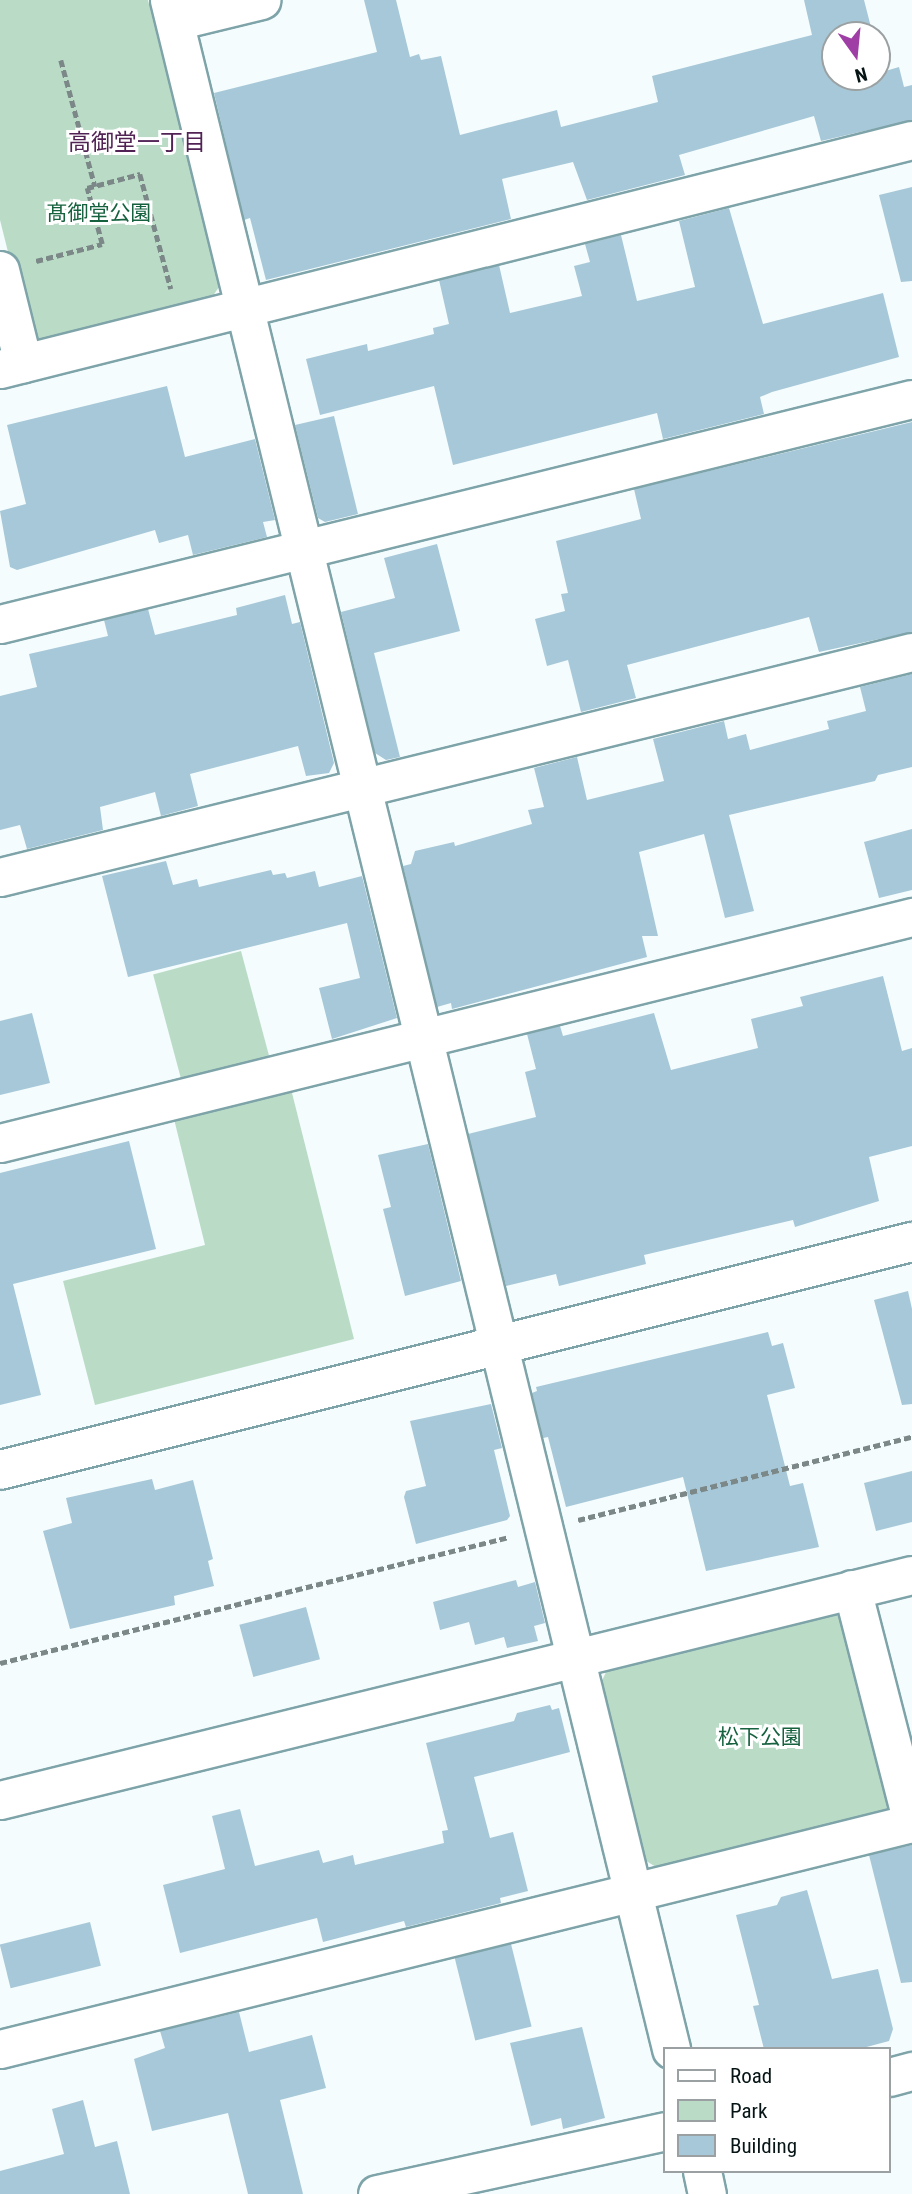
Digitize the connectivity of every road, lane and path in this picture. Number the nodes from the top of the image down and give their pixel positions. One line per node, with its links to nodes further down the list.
1 (261, 0): 2 (street)
2 (172, 11): 7 (street)
3 (61, 60): 5 (path)
4 (912, 140): 7 (street)
5 (95, 186): 6 (path); 8 (path)
6 (0, 270): 9 (street)
7 (244, 308): 8 (street); 11 (street)
8 (181, 323): 9 (street)
9 (11, 366)
10 (912, 399): 11 (street)
11 (303, 549): 12 (street); 14 (street)
12 (0, 624)
13 (912, 652): 14 (street)
14 (360, 788): 15 (street); 17 (street)
15 (0, 877)
16 (912, 917): 17 (street)
17 (421, 1039): 18 (street); 20 (street)
18 (0, 1143)
19 (912, 1242): 20 (street)
20 (496, 1346): 22 (street); 23 (street)
21 (912, 1437): 23 (path)
22 (0, 1470)
23 (542, 1529): 26 (street); 27 (path)
24 (912, 1575): 25 (street)
25 (852, 1589): 26 (street); 29 (street)
26 (574, 1658): 28 (street); 30 (street)
27 (0, 1663)
28 (0, 1800)
29 (912, 1823): 30 (street)
30 (632, 1892): 31 (street); 32 (street)
31 (671, 2047)
32 (0, 2049)
33 (912, 2071): 34 (street)
34 (891, 2076)
35 (664, 2131): 37 (street)
36 (702, 2173): 38 (street)
37 (377, 2194)
38 (707, 2194)

